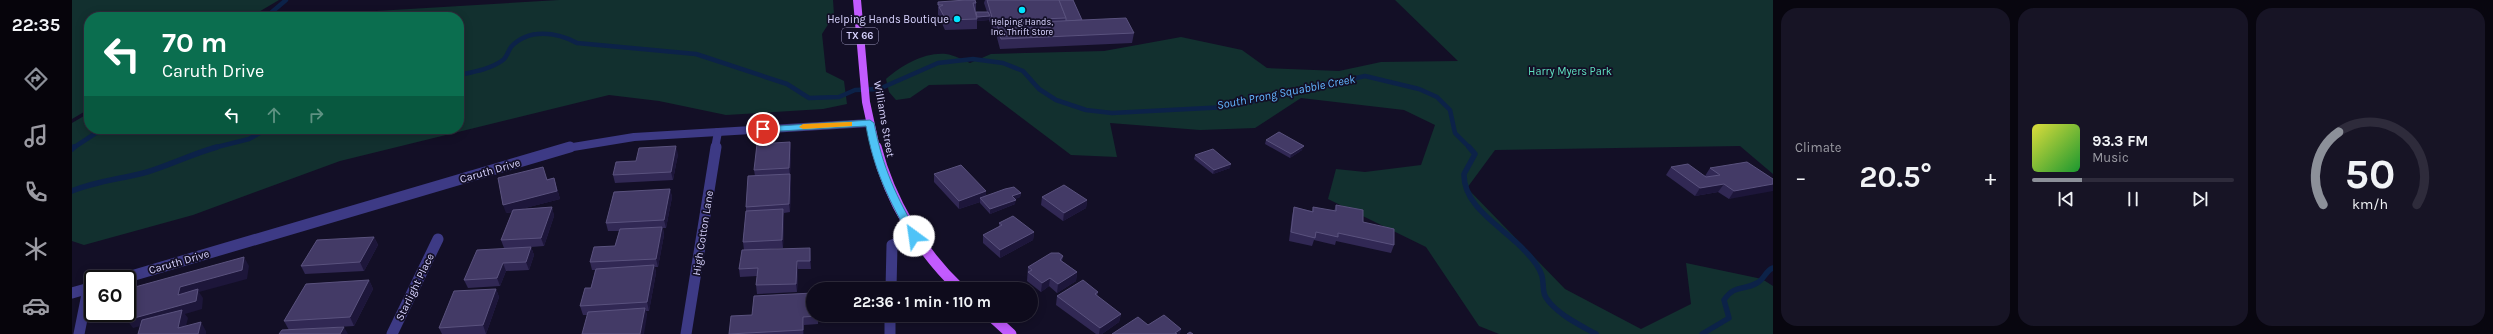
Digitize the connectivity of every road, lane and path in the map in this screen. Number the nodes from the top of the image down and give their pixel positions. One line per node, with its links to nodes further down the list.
1 (857, 0): 2 (main road, Williams Street / TX 66)
2 (870, 123): 3 (street, Caruth Drive); 4 (main road, Williams Street / TX 66)
3 (718, 132): 6 (street, Caruth Drive); 16 (street, High Cotton Lane)
4 (914, 236): 7 (street); 8 (main road, Williams Street / TX 66)
5 (438, 239): 15 (street, Starlight Place)
6 (136, 275)
7 (891, 282)
8 (954, 282)
9 (84, 290): 10 (street)
10 (72, 293)
11 (84, 315): 14 (street)
12 (890, 322): 17 (street)
13 (998, 322): 18 (main road)
14 (79, 334)
15 (392, 334)
16 (686, 334)
17 (890, 334)
18 (1011, 334)

